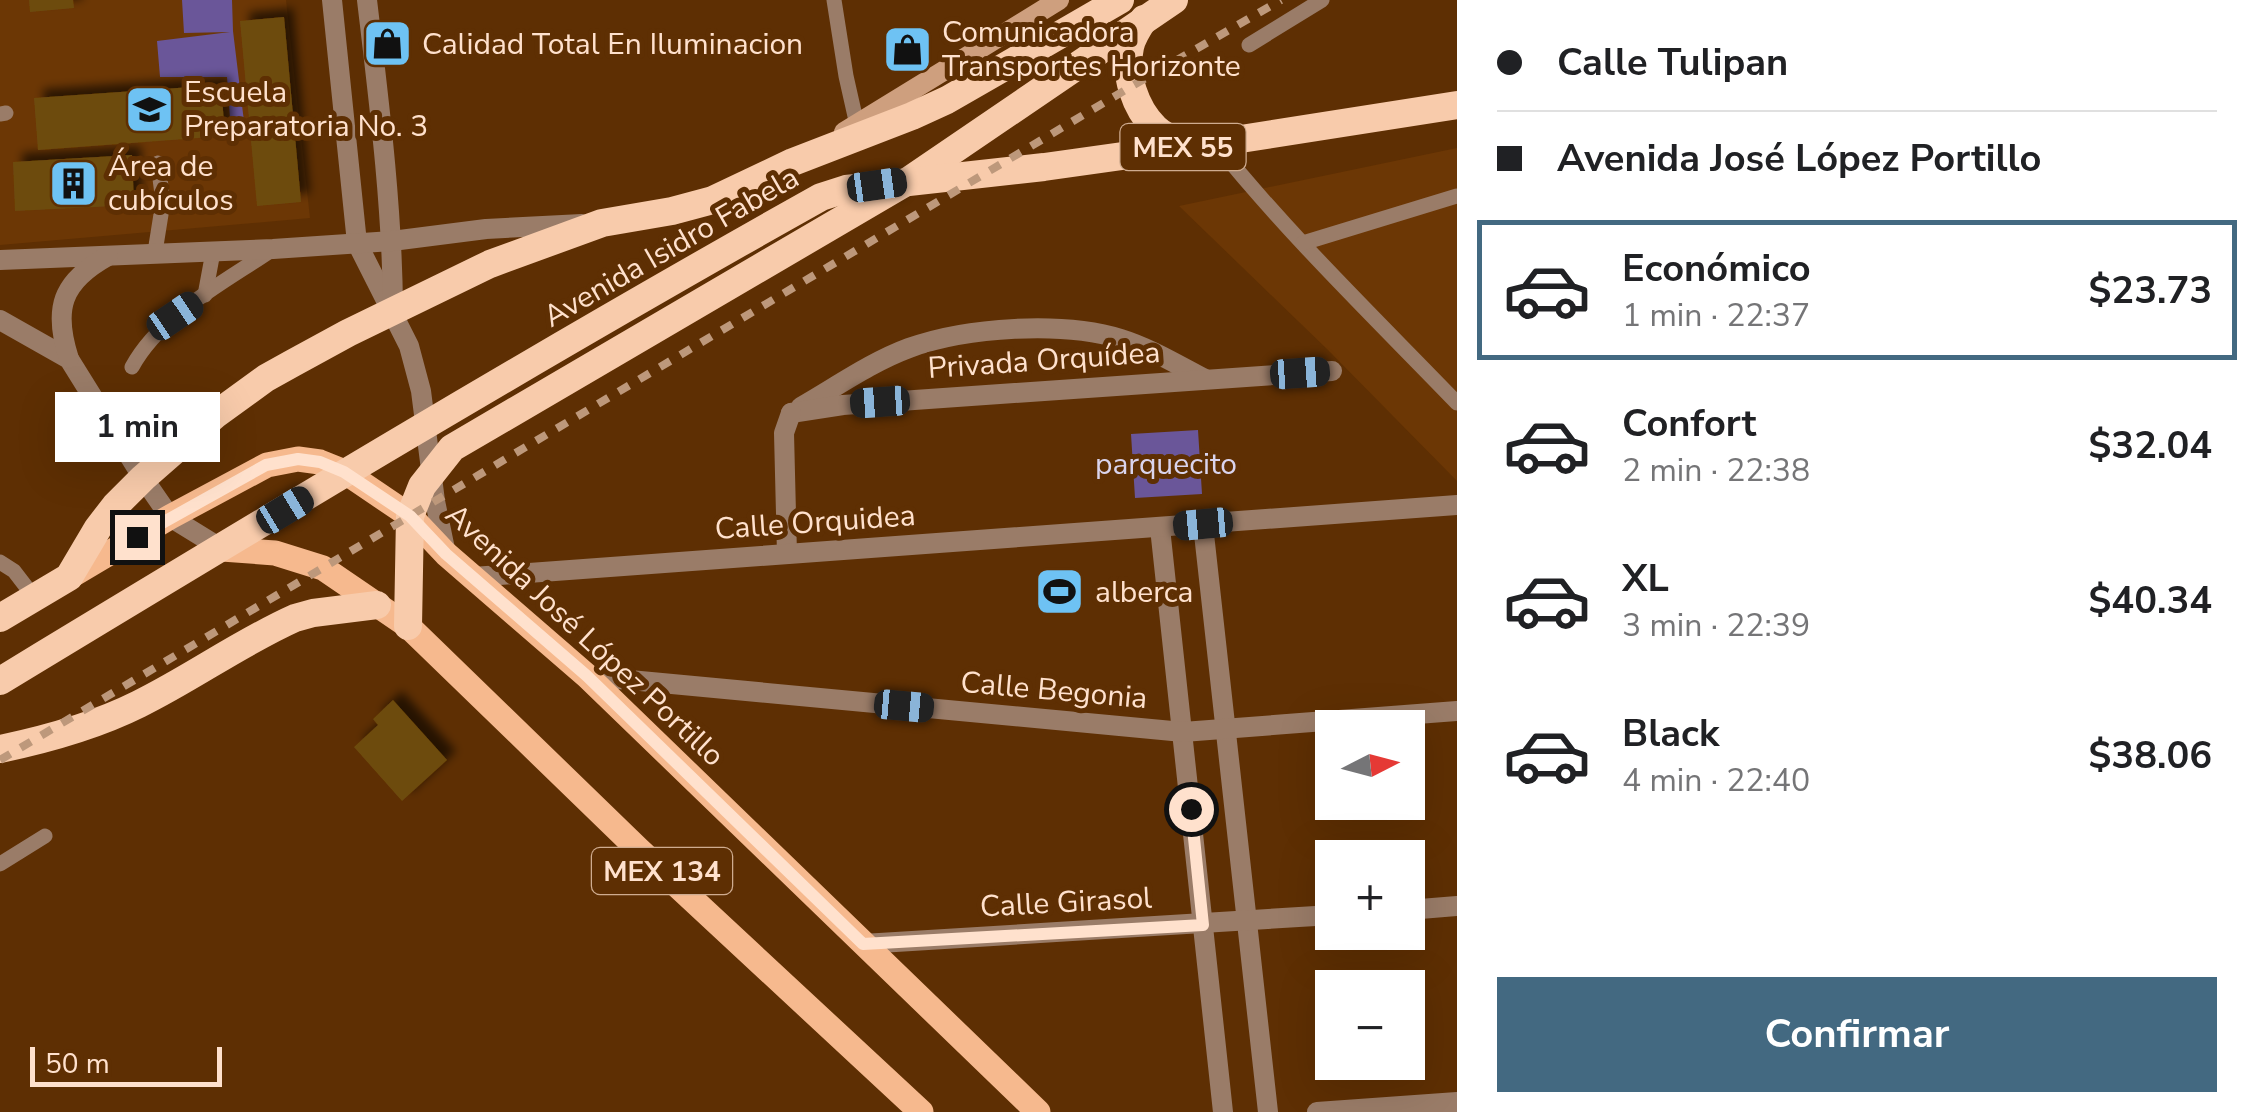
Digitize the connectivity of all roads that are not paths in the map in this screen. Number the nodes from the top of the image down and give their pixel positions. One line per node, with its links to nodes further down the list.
1 (332, 0): 13 (street)
2 (367, 0): 12 (street)
3 (834, 0): 11 (lane)
4 (1120, 0): 15 (highway, Avenida Isidro Fabela)
5 (1174, 0): 8 (highway)
6 (1322, 0): 9 (lane)
7 (1056, 1): 11 (main road)
8 (1145, 18): 14 (highway); 17 (highway)
9 (1250, 46)
10 (1457, 105): 14 (highway, Avenida Isidro Fabela / MEX 55)
11 (857, 124): 15 (main road)
12 (383, 136): 13 (street); 20 (street)
13 (347, 140): 21 (street)
14 (1202, 145): 17 (highway, Avenida Isidro Fabela / MEX 55); 22 (lane)
15 (793, 162): 19 (highway, Avenida Isidro Fabela)
16 (158, 163): 24 (lane)
17 (908, 181): 37 (highway, Avenida Isidro Fabela / MEX 55); 39 (highway)
18 (1457, 196): 22 (lane)
19 (602, 223): 20 (street); 29 (highway, Avenida Isidro Fabela)
20 (392, 240): 21 (street); 29 (street)
21 (357, 243): 23 (street); 29 (street)
22 (1303, 243): 35 (lane)
23 (273, 250): 25 (street); 28 (lane)
24 (155, 252): 25 (street); 26 (street)
25 (213, 252): 28 (lane)
26 (110, 255): 27 (street); 31 (street)
27 (0, 260)
28 (206, 295): 32 (lane)
29 (393, 310): 37 (street); 40 (highway, Avenida Isidro Fabela)
30 (0, 320): 31 (street)
31 (68, 359): 40 (street)
32 (132, 367)
33 (1332, 370): 34 (street, Privada Orquídea)
34 (1206, 379): 36 (street, Privada Orquídea); 36 (street, Privada Orquídea)
35 (1457, 403)
36 (791, 413): 48 (street)
37 (426, 425): 38 (highway, Avenida Isidro Fabela / MEX 55); 39 (street)
38 (344, 472): 42 (main road, Avenida José López Portillo / MEX 134); 43 (main road, Avenida José López Portillo); 46 (highway, Avenida Isidro Fabela / MEX 55)
39 (432, 472): 42 (highway); 47 (street)
40 (143, 478): 43 (street); 50 (highway, Avenida Isidro Fabela)
41 (1457, 505): 44 (street)
42 (410, 516): 47 (main road, Avenida José López Portillo / MEX 134); 55 (highway)
43 (170, 517): 46 (street, MEX 134); 50 (main road, Avenida José López Portillo)
44 (1203, 524): 45 (street); 59 (street)
45 (1160, 528): 48 (street, Calle Orquidea); 60 (street)
46 (222, 549): 53 (main road, MEX 134); 57 (highway, Avenida Isidro Fabela / MEX 55)
47 (446, 554): 51 (main road, Avenida José López Portillo / MEX 134)
48 (787, 554): 51 (street, Calle Orquidea)
49 (5, 571): 52 (lane)
50 (69, 577): 52 (highway, Avenida Isidro Fabela)
51 (473, 577): 56 (main road, Avenida José López Portillo / MEX 134)
52 (34, 597): 54 (highway, Avenida Isidro Fabela)
53 (378, 605): 55 (main road, MEX 134); 61 (highway)
54 (0, 618)
55 (408, 626): 71 (main road, MEX 134)
56 (587, 676): 60 (street, Calle Begonia); 69 (main road, Avenida José López Portillo / MEX 134)
57 (0, 681)
58 (1457, 711): 59 (street, Calle Begonia)
59 (1225, 728): 60 (street, Calle Begonia); 67 (street)
60 (1182, 732): 68 (street)
61 (0, 749)
62 (44, 836): 63 (lane)
63 (0, 864)
64 (1457, 906): 65 (street)
65 (1425, 909)
66 (1315, 916): 67 (street, Calle Girasol)
67 (1248, 921): 68 (street, Calle Girasol); 74 (street)
68 (1203, 925): 69 (street, Calle Girasol); 73 (street)
69 (863, 944): 72 (main road, Avenida José López Portillo / MEX 134)
70 (1457, 1102): 75 (street)
71 (921, 1112)
72 (1038, 1112)
73 (1224, 1112)
74 (1268, 1112)
75 (1317, 1112)

